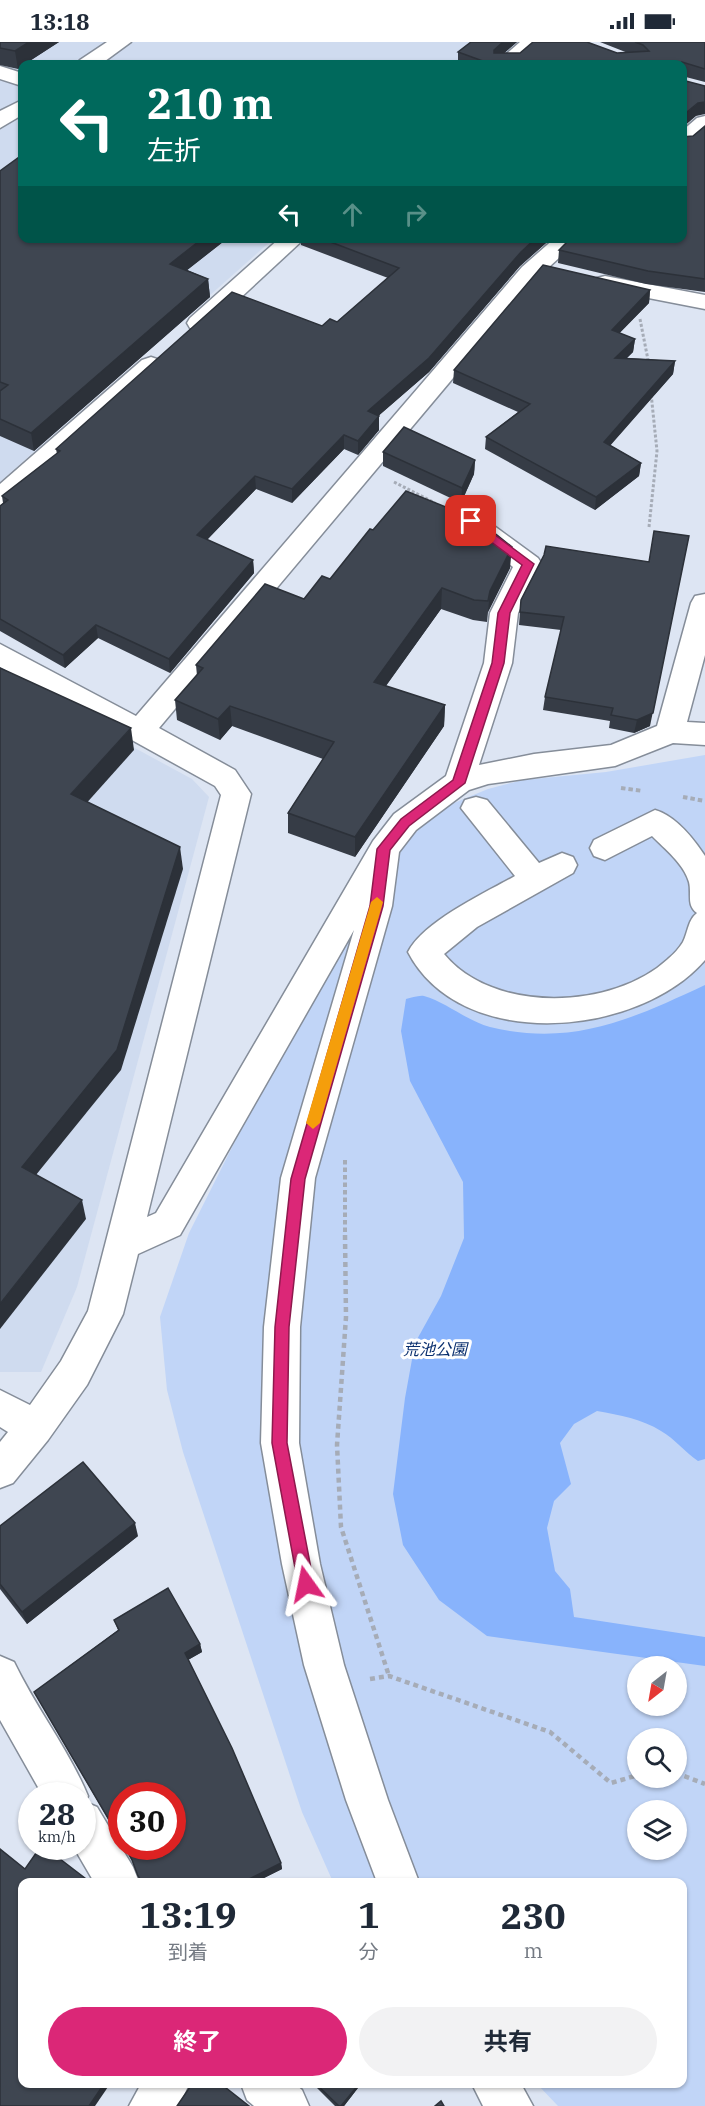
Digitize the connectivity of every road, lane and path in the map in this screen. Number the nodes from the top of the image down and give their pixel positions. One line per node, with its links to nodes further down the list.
1 (121, 42): 3 (street)
2 (533, 42): 4 (street)
3 (99, 60)
4 (511, 60)
5 (0, 72): 6 (street)
6 (18, 79)
7 (18, 109): 8 (street)
8 (0, 121)
9 (705, 123): 10 (street)
10 (687, 138)
11 (288, 243): 19 (street)
12 (564, 243): 13 (street)
13 (536, 267): 14 (street); 18 (street)
14 (632, 290): 15 (street); 16 (path)
15 (705, 302)
16 (650, 368)
17 (651, 386): 21 (path)
18 (367, 467): 20 (path); 24 (street)
19 (0, 498)
20 (471, 521): 27 (street)
21 (649, 527)
22 (705, 603): 25 (street)
23 (0, 654): 24 (street)
24 (141, 730): 34 (street)
25 (670, 732): 26 (street); 27 (street)
26 (705, 735)
27 (459, 783): 30 (street)
28 (476, 808): 32 (street)
29 (605, 848): 31 (street)
30 (384, 849): 34 (street); 40 (street)
31 (705, 904)
32 (705, 923)
33 (345, 1159): 39 (path)
34 (122, 1245): 36 (street)
35 (0, 1407): 36 (street)
36 (35, 1428): 37 (street)
37 (0, 1470)
38 (0, 1676): 41 (street)
39 (388, 1676): 40 (path); 43 (path)
40 (331, 1686): 48 (street)
41 (9, 1728): 44 (street)
42 (687, 1777): 45 (path)
43 (627, 1779)
44 (54, 1782)
45 (705, 1784)
46 (96, 1845): 47 (street)
47 (116, 1878)
48 (396, 1878)
49 (163, 2088): 52 (street)
50 (267, 2088): 53 (street)
51 (497, 2088): 54 (street)
52 (152, 2106)
53 (286, 2106)
54 (510, 2106)

